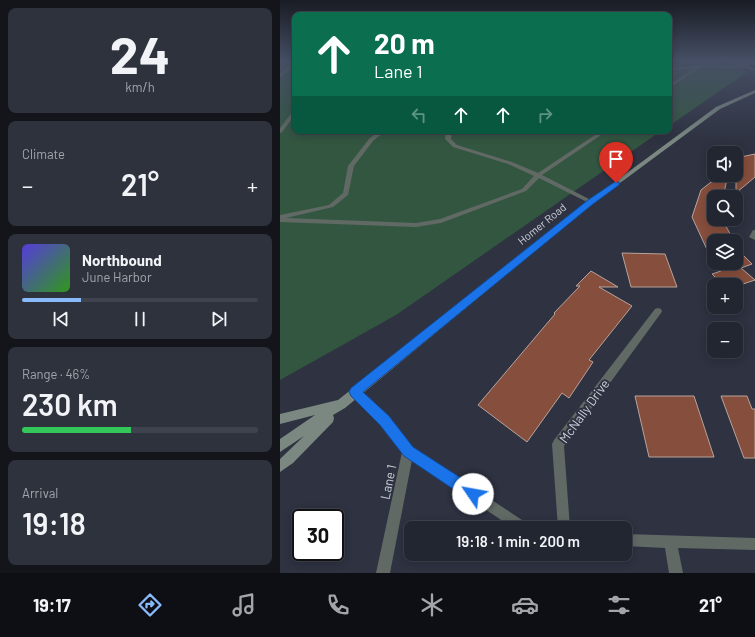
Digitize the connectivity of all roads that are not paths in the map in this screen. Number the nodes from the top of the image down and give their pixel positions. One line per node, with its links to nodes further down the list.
1 (755, 91): 8 (street, Homer Road)
2 (292, 116): 3 (street)
3 (280, 131)
4 (378, 134): 9 (street)
5 (449, 134): 7 (street)
6 (600, 134): 7 (street)
7 (538, 175): 8 (street); 9 (street)
8 (591, 202): 13 (street, Homer Road)
9 (280, 219)
10 (755, 232): 11 (street)
11 (755, 238)
12 (658, 311): 20 (street, McNally Drive)
13 (355, 392): 14 (street, Homer Road); 17 (street); 18 (street, Homer Road)
14 (341, 404): 15 (street); 16 (street, Homer Road)
15 (280, 419)
16 (280, 446)
17 (408, 452): 19 (street); 24 (street, Lane 1)
18 (280, 466)
19 (513, 521)
20 (564, 521)
21 (632, 540): 22 (street)
22 (670, 542): 23 (street); 25 (street)
23 (755, 544)
24 (382, 573)
25 (676, 573)

